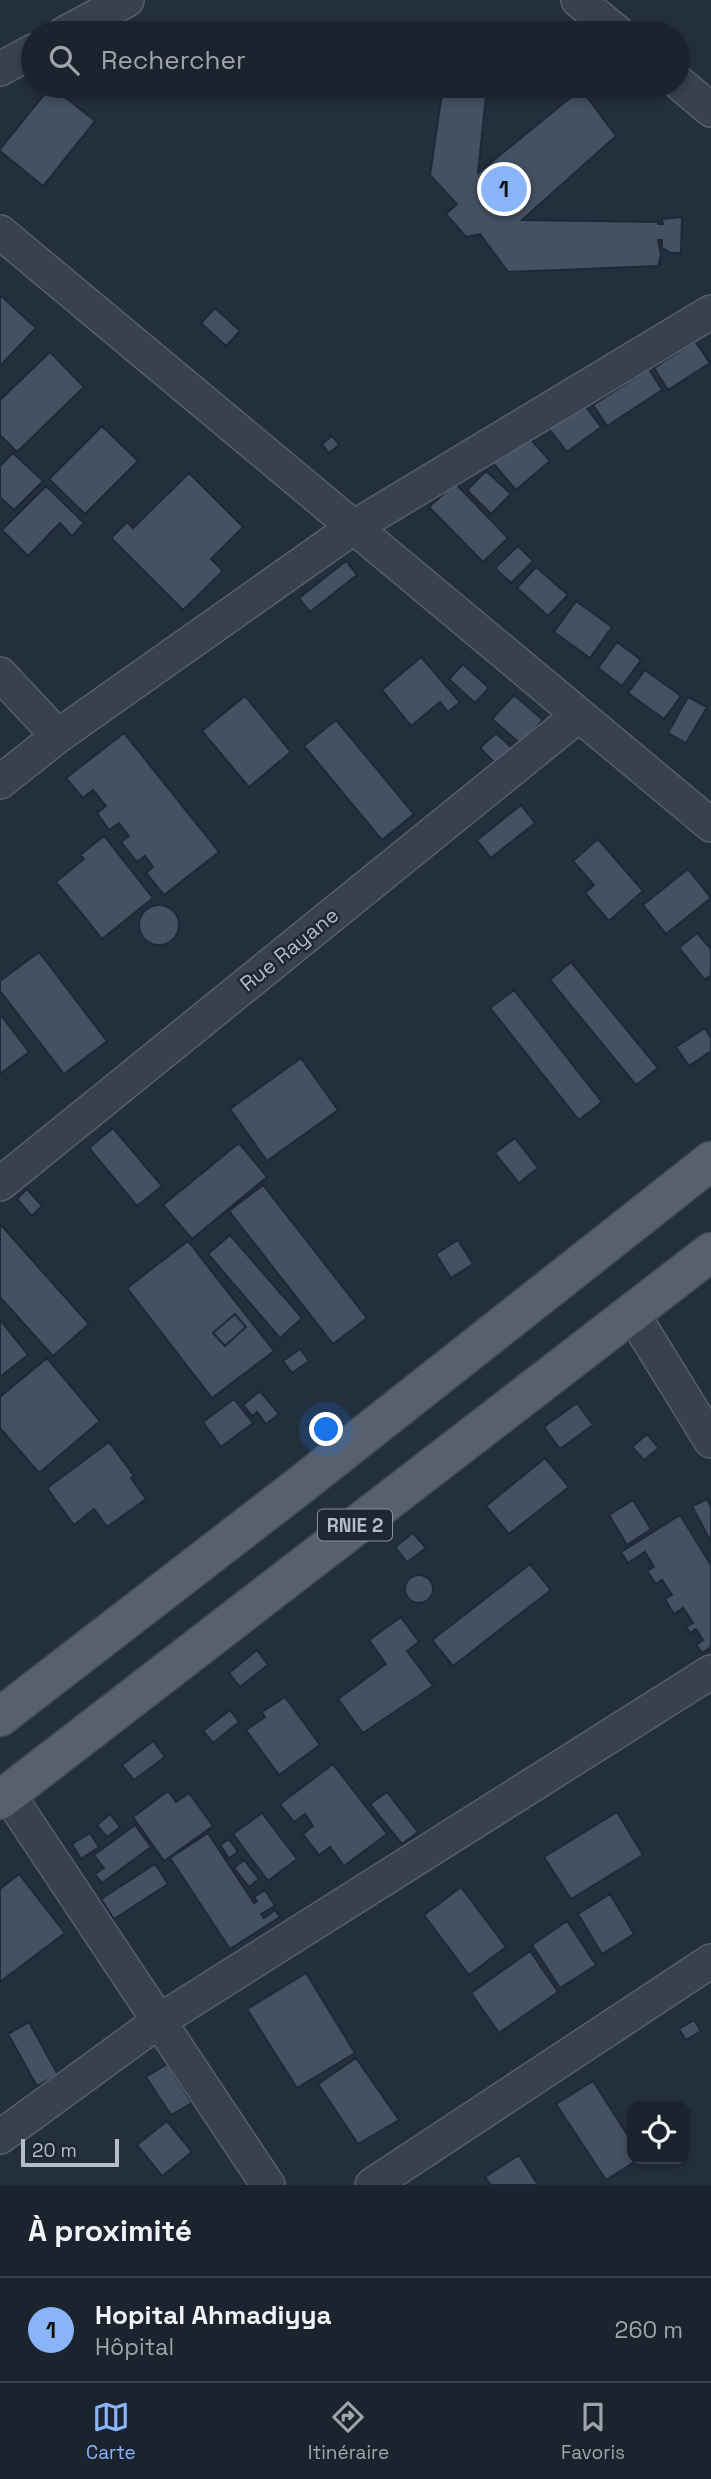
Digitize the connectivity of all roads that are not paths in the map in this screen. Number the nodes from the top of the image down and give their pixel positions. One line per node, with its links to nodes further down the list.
1 (127, 0): 3 (street)
2 (578, 0): 4 (street)
3 (88, 21)
4 (603, 21)
5 (21, 58): 6 (street)
6 (0, 69)
7 (690, 92): 8 (street)
8 (711, 110)
9 (0, 232): 11 (street)
10 (711, 312): 11 (street)
11 (354, 527): 13 (street); 14 (street)
12 (0, 674): 14 (street)
13 (579, 715): 16 (street); 18 (street, Rue Rayane)
14 (58, 736): 15 (street)
15 (0, 782)
16 (711, 825)
17 (711, 1161): 23 (main road, RNIE 2)
18 (0, 1184)
19 (711, 1252): 20 (main road, RNIE 2)
20 (632, 1313): 21 (street); 24 (main road, RNIE 2)
21 (711, 1441)
22 (711, 1672): 26 (street)
23 (0, 1717)
24 (4, 1797): 26 (street)
25 (711, 1961): 29 (street)
26 (159, 2021): 27 (street); 28 (street)
27 (0, 2137)
28 (268, 2185)
29 (372, 2185)

